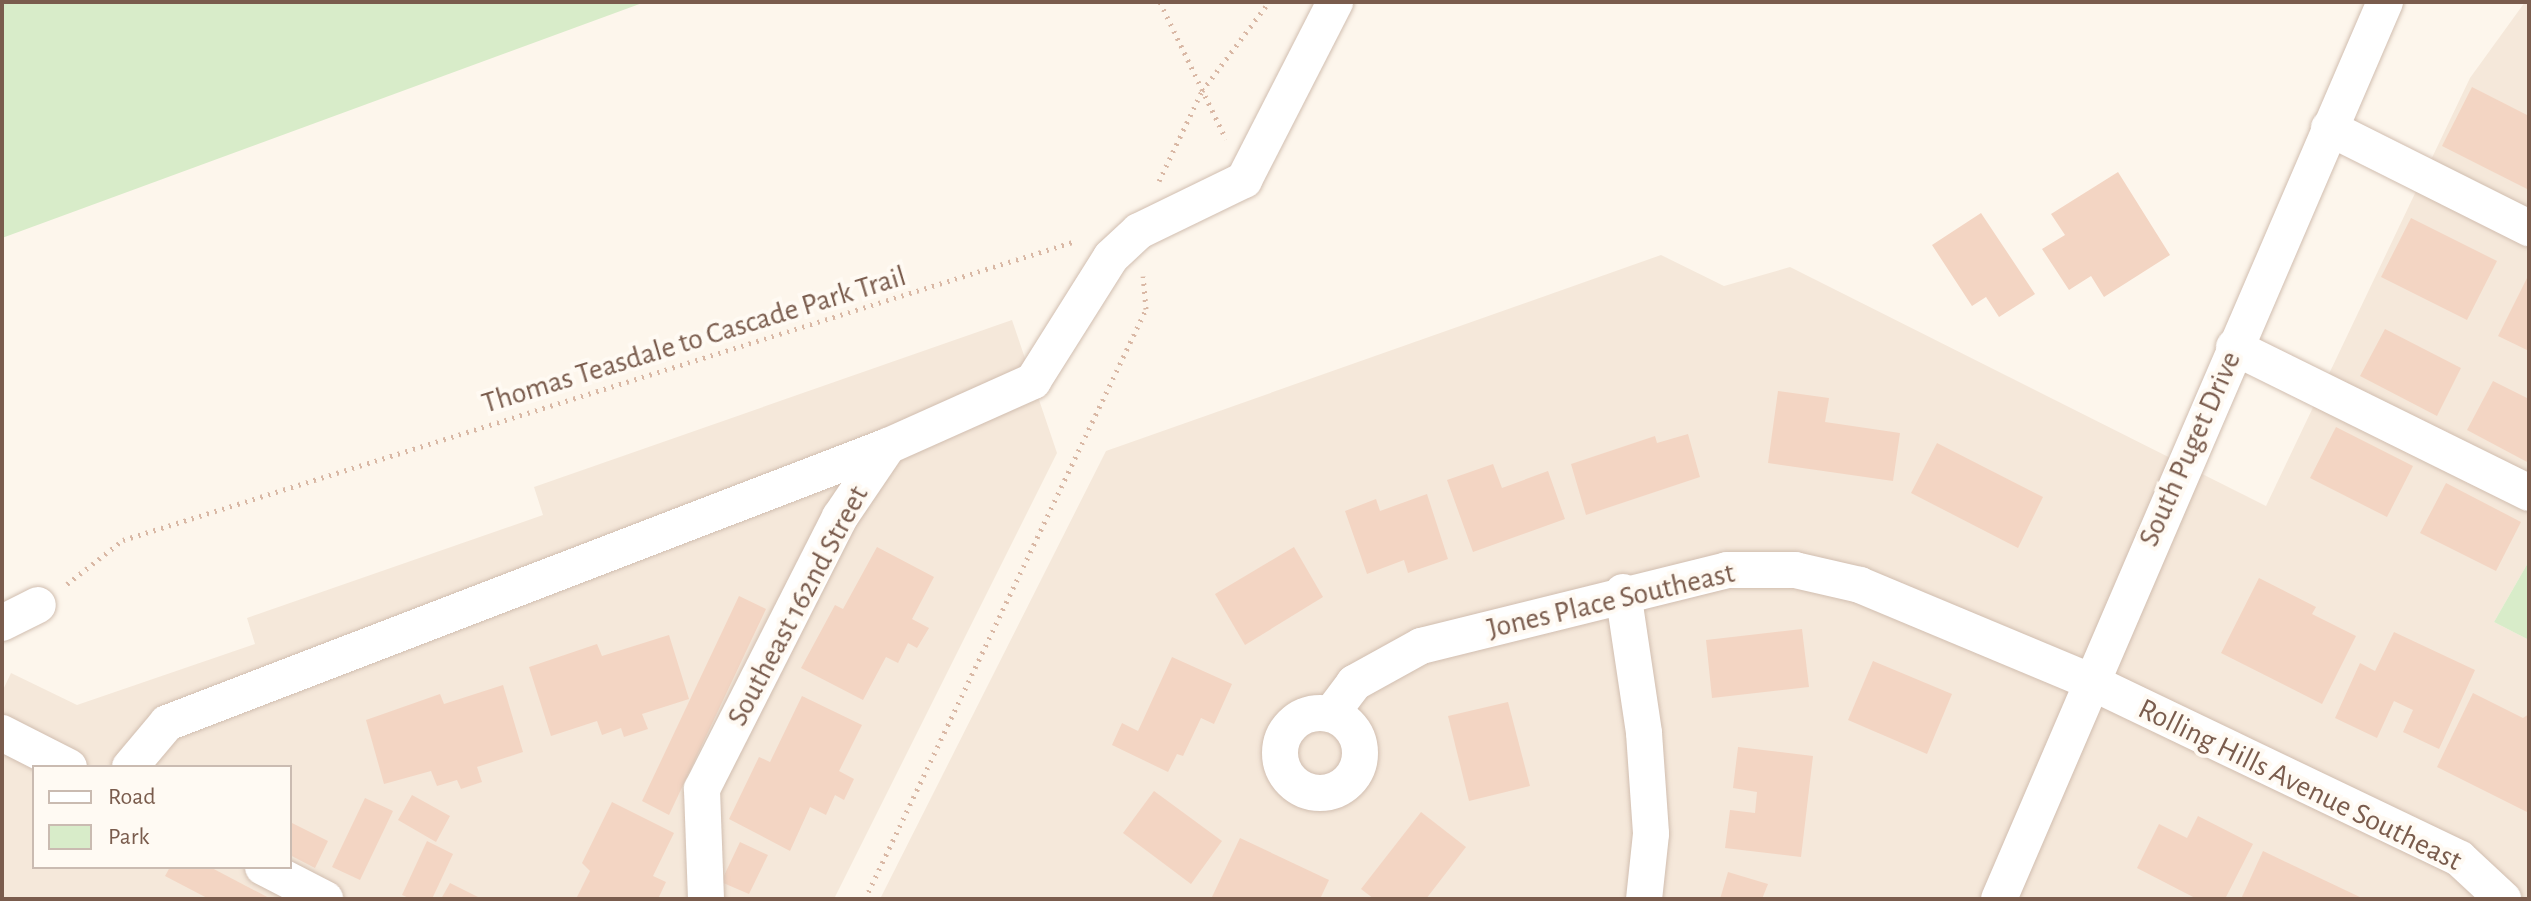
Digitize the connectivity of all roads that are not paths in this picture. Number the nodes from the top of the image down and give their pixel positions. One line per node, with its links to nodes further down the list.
1 (1335, 2): 6 (street)
2 (2384, 3): 3 (street, South Puget Drive)
3 (2329, 128): 4 (street); 5 (street, South Puget Drive)
4 (2529, 228)
5 (2234, 347): 7 (street); 11 (street, South Puget Drive)
6 (888, 446): 15 (street); 18 (street, Southeast 162nd Street)
7 (2529, 493)
8 (1623, 592): 11 (street, Jones Place Southeast); 12 (street, Jones Place Southeast); 19 (street)
9 (38, 605): 10 (street)
10 (2, 623)
11 (2089, 681): 20 (street, South Puget Drive); 21 (street, Rolling Hills Avenue Southeast)
12 (1331, 714)
13 (2, 733): 14 (street)
14 (65, 765)
15 (132, 765)
16 (267, 869): 17 (street)
17 (325, 899)
18 (706, 899)
19 (1644, 899)
20 (1999, 899)
21 (2503, 899)

